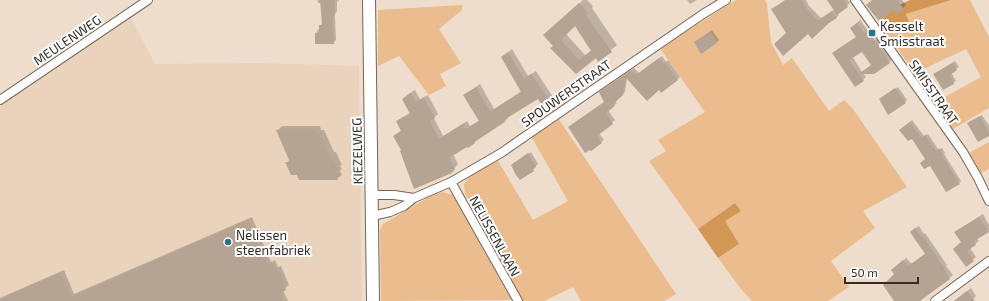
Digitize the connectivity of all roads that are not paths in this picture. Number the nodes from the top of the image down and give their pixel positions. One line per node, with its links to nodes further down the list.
1 (148, 0): 5 (street, MEULENWEG)
2 (369, 0): 7 (main road, KIEZELWEG)
3 (726, 0): 6 (street, SPOUWERSTRAAT)
4 (855, 0): 9 (street, SMISSTRAAT)
5 (0, 100)
6 (451, 182): 8 (street, SPOUWERSTRAAT); 13 (street, NELISSENLAAN)
7 (372, 195): 8 (street); 10 (main road, KIEZELWEG)
8 (414, 198): 10 (street, SPOUWERSTRAAT)
9 (989, 201)
10 (372, 216): 12 (main road, KIEZELWEG)
11 (989, 261): 14 (street)
12 (373, 301)
13 (518, 301)
14 (935, 301)

